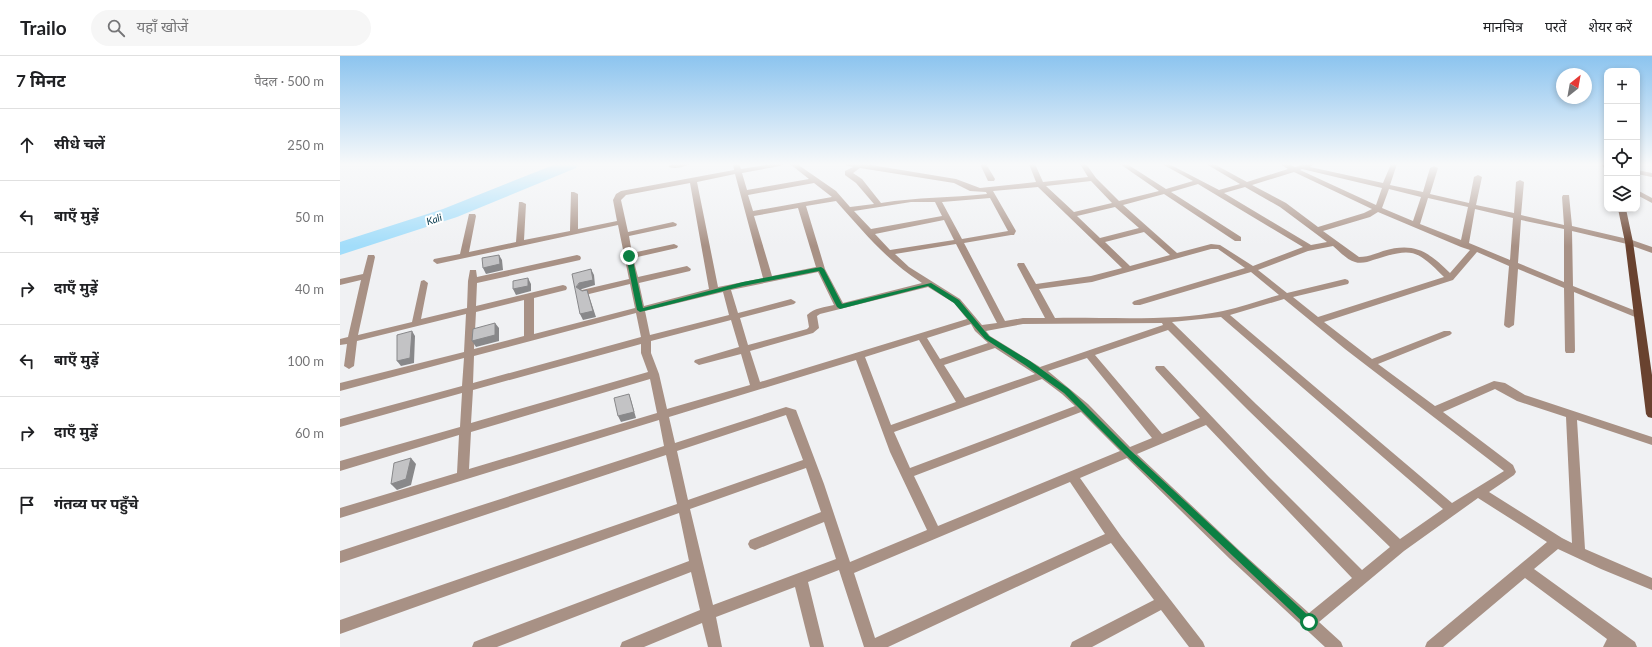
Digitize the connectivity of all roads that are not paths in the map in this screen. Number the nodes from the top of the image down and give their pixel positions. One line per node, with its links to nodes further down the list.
1 (637, 192): 40 (street)
2 (695, 192): 85 (street)
3 (753, 192): 18 (street)
4 (832, 192): 24 (street)
5 (868, 192): 30 (street)
6 (990, 192): 25 (street); 50 (street)
7 (1048, 192): 36 (street)
8 (1105, 192): 29 (street)
9 (1164, 192): 29 (street); 49 (street)
10 (1223, 192): 19 (street)
11 (1260, 192): 45 (street)
12 (1341, 192): 32 (street)
13 (1384, 192): 32 (street)
14 (1411, 192): 22 (street)
15 (1427, 192): 22 (street)
16 (1474, 192): 31 (street)
17 (1519, 192): 38 (street)
18 (745, 193): 35 (street)
19 (1218, 193): 57 (street)
20 (574, 194): 46 (street)
21 (1640, 194): 26 (street)
22 (1426, 195): 31 (street); 42 (street)
23 (1566, 197): 43 (street)
24 (838, 198): 28 (street); 33 (street)
25 (938, 201): 30 (street); 39 (street)
26 (1652, 201)
27 (522, 204): 54 (street)
28 (801, 204): 35 (street); 70 (street)
29 (1117, 204): 36 (street); 44 (street)
30 (879, 205): 33 (street)
31 (1471, 206): 38 (street); 55 (street)
32 (1378, 209): 42 (street); 45 (street)
33 (849, 210): 47 (street)
34 (1623, 212): 52 (main road)
35 (750, 214): 75 (street)
36 (1071, 215): 51 (street)
37 (472, 216): 61 (street)
38 (1517, 216): 43 (street); 68 (street)
39 (947, 217): 47 (street); 50 (street)
40 (622, 222): 46 (street); 48 (street)
41 (673, 224): 48 (street)
42 (1416, 225): 55 (street)
43 (1568, 228): 52 (street); 82 (street)
44 (1145, 229): 51 (street); 63 (street)
45 (1316, 230): 53 (street)
46 (574, 232): 54 (street)
47 (870, 232): 60 (street)
48 (624, 235): 62 (street)
49 (1238, 239)
50 (959, 241): 60 (street); 101 (street)
51 (1098, 241): 71 (street)
52 (1629, 242): 59 (street); 95 (main road)
53 (1334, 243): 57 (street); 74 (street)
54 (520, 244): 61 (street)
55 (1464, 245): 58 (street)
56 (674, 246): 62 (street)
57 (1310, 248): 72 (street)
58 (1475, 249): 68 (street); 74 (street)
59 (1652, 250)
60 (888, 253): 80 (street)
61 (464, 255): 66 (street)
62 (629, 256): 76 (street)
63 (1176, 256): 71 (street); 72 (street)
64 (371, 257): 73 (street)
65 (577, 258): 93 (street)
66 (437, 261)
67 (1021, 265): 81 (street)
68 (1514, 265): 82 (street); 103 (street)
69 (687, 269): 76 (street)
70 (821, 269): 75 (street); 91 (street)
71 (1128, 269): 81 (street)
72 (1252, 269): 87 (street); 90 (street)
73 (367, 276): 77 (street); 106 (street)
74 (1450, 278): 98 (street)
75 (768, 279): 84 (street)
76 (634, 281): 86 (street); 92 (street)
77 (340, 282)
78 (1345, 282): 87 (street)
79 (424, 283): 100 (street)
80 (929, 284): 91 (street); 102 (street)
81 (1033, 287): 97 (street)
82 (1570, 287): 95 (street); 112 (street)
83 (563, 288): 88 (street)
84 (726, 288): 85 (street); 96 (street)
85 (714, 291): 92 (street)
86 (585, 292)
87 (1286, 296): 94 (street); 98 (street)
88 (529, 297): 93 (street); 107 (street)
89 (791, 302): 96 (street)
90 (1137, 303)
91 (840, 307): 111 (street)
92 (640, 310): 107 (street); 108 (street)
93 (470, 311): 100 (street); 113 (street)
94 (1223, 314): 99 (street); 147 (street)
95 (1638, 314): 131 (main road)
96 (735, 316): 108 (street); 111 (street)
97 (1051, 320): 99 (street); 101 (street)
98 (1317, 321): 118 (street)
99 (1167, 323): 114 (street); 154 (street)
100 (416, 324): 106 (street)
101 (1002, 324): 102 (street)
102 (975, 325): 105 (street); 110 (street)
103 (1509, 325)
104 (1447, 333): 118 (street)
105 (921, 336): 115 (street); 117 (street)
106 (352, 339): 109 (street); 119 (street)
107 (529, 339): 113 (street)
108 (646, 339): 122 (street); 125 (street)
109 (340, 342)
110 (996, 344): 117 (street); 121 (street)
111 (745, 349): 116 (street); 123 (street)
112 (1570, 351)
113 (468, 354): 124 (street); 125 (street)
114 (1089, 354): 121 (street); 136 (street)
115 (858, 355): 123 (street); 135 (street)
116 (699, 362)
117 (938, 362): 126 (street)
118 (1371, 363): 128 (street)
119 (349, 366)
120 (1160, 368): 132 (street)
121 (1042, 373): 126 (street); 127 (street)
122 (654, 374): 129 (street); 134 (street)
123 (756, 386): 129 (street)
124 (340, 387)
125 (466, 388): 133 (street); 134 (street)
126 (963, 404): 135 (street)
127 (1084, 407): 139 (street); 142 (street)
128 (1435, 411): 130 (street); 145 (street)
129 (663, 414): 138 (street); 144 (street)
130 (1571, 414): 137 (street); 155 (street)
131 (1652, 414)
132 (1209, 419): 136 (street); 161 (street)
133 (340, 423)
134 (464, 429): 141 (street); 144 (street)
135 (888, 430): 142 (street)
136 (1160, 439): 139 (street)
137 (1652, 441)
138 (671, 448): 140 (street); 146 (street); 156 (street)
139 (1128, 452): 143 (street); 165 (street)
140 (810, 462): 146 (street); 149 (street)
141 (340, 466)
142 (907, 474): 150 (street)
143 (1072, 475): 150 (street); 151 (street)
144 (463, 476): 148 (street)
145 (1479, 492): 147 (street); 152 (street)
146 (684, 505): 157 (street); 166 (street)
147 (1452, 510): 154 (street)
148 (340, 513)
149 (828, 515): 153 (street); 158 (street)
150 (935, 533): 158 (street)
151 (1114, 536): 163 (street); 172 (street)
152 (1558, 542): 155 (street); 159 (street)
153 (755, 544)
154 (1399, 547): 161 (street)
155 (1579, 553): 162 (street)
156 (340, 557)
157 (697, 564): 164 (street); 168 (street)
158 (845, 566): 160 (street); 172 (street)
159 (1525, 570): 167 (street); 176 (street)
160 (800, 579): 164 (street); 171 (street)
161 (1362, 579): 165 (street)
162 (1652, 584)
163 (1164, 602): 173 (street); 174 (street)
164 (707, 614): 169 (street); 170 (street)
165 (1309, 622): 175 (street)
166 (340, 627)
167 (1619, 644)
168 (479, 647)
169 (627, 647)
170 (715, 647)
171 (817, 647)
172 (872, 647)
173 (1077, 647)
174 (1198, 647)
175 (1336, 647)
176 (1432, 647)

